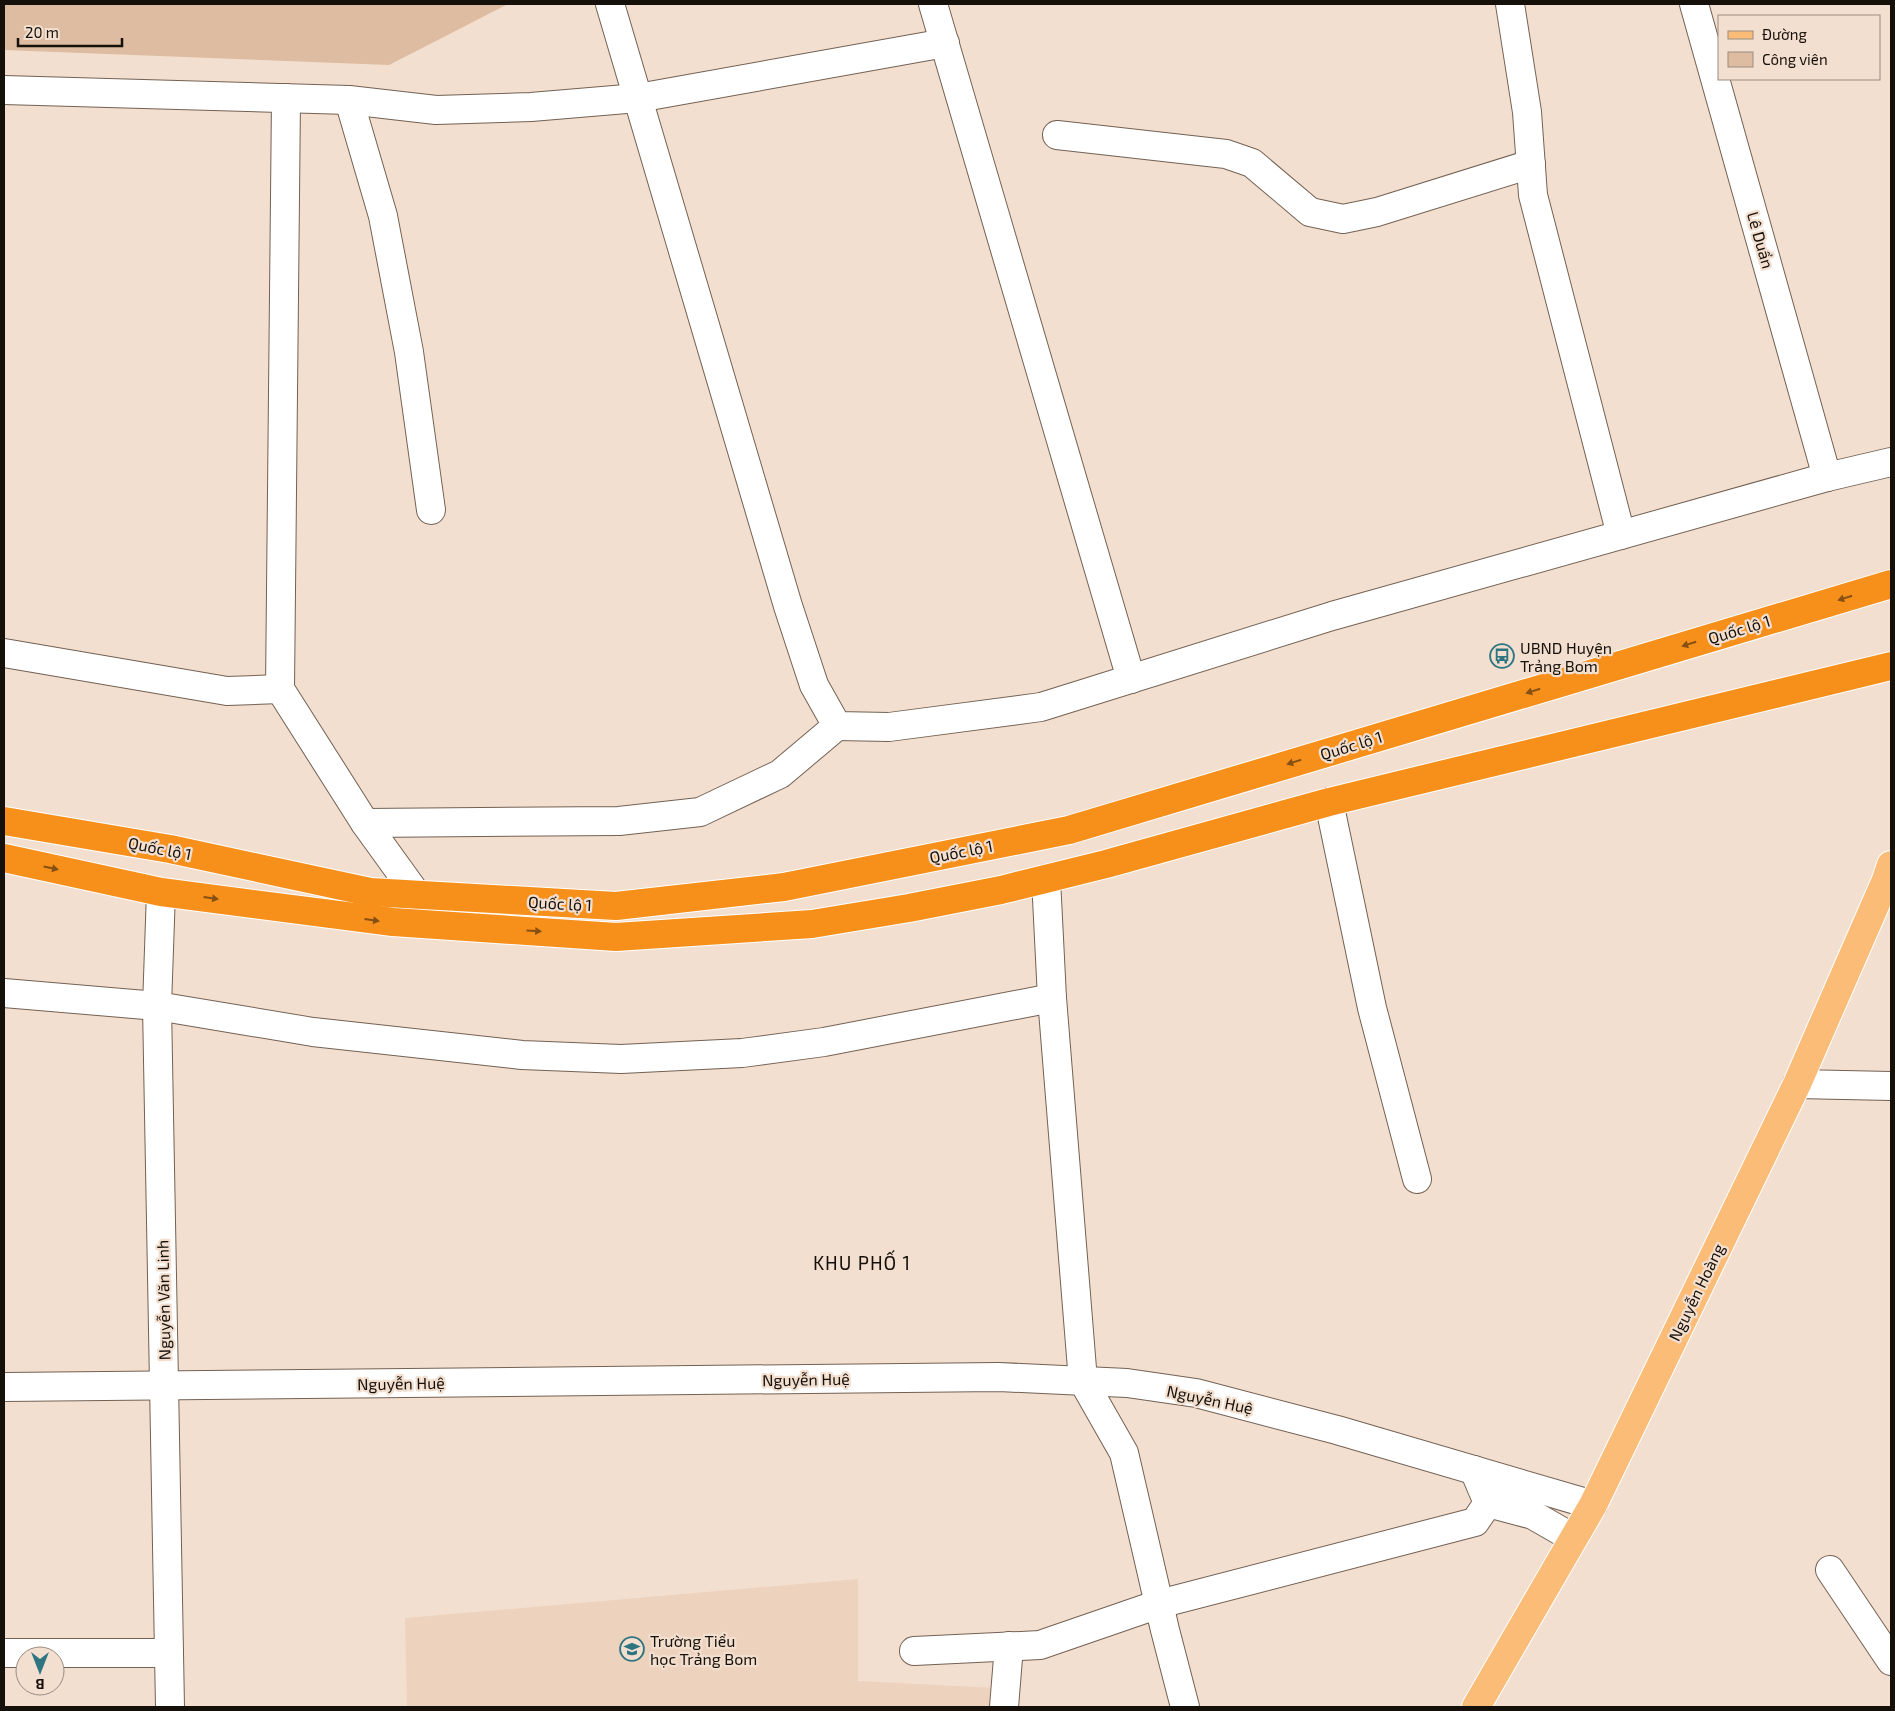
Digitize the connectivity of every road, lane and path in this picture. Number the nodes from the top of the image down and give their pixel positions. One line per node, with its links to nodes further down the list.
1 (610, 4): 8 (street)
2 (933, 4): 5 (street)
3 (1510, 4): 11 (street)
4 (1694, 4): 13 (street, Lê Duẩn)
5 (945, 43): 8 (street); 19 (street)
6 (4, 90): 7 (street)
7 (286, 98): 9 (street); 20 (street)
8 (638, 98): 9 (street); 21 (street)
9 (349, 100): 14 (street)
10 (1057, 135): 11 (street)
11 (1530, 164): 15 (street)
12 (1891, 462): 13 (street)
13 (1827, 477): 15 (street)
14 (431, 510)
15 (1620, 535): 19 (street)
16 (1891, 584): 29 (highway, Quốc lộ 1, one-way to 29)
17 (4, 653): 20 (street)
18 (1891, 666): 22 (highway, Quốc lộ 1)
19 (1131, 678): 21 (street)
20 (280, 689): 24 (street)
21 (837, 726): 24 (street)
22 (1330, 802): 27 (highway, Quốc lộ 1); 35 (street)
23 (4, 821): 29 (highway, Quốc lộ 1)
24 (365, 823): 29 (street)
25 (4, 858): 28 (highway, Quốc lộ 1, one-way to 28)
26 (1891, 865): 33 (main road, Nguyễn Hoàng)
27 (1046, 879): 28 (highway, Quốc lộ 1, one-way to 27); 31 (street)
28 (161, 892): 32 (street, Nguyễn Văn Linh)
29 (416, 895)
30 (4, 993): 32 (street)
31 (1052, 998): 32 (street); 36 (street)
32 (157, 1006): 37 (street, Nguyễn Văn Linh)
33 (1797, 1084): 34 (street); 41 (main road, Nguyễn Hoàng)
34 (1891, 1086)
35 (1417, 1179)
36 (1084, 1381): 37 (street, Nguyễn Huệ); 39 (street, Nguyễn Huệ); 44 (street)
37 (164, 1386): 38 (street, Nguyễn Huệ); 48 (street, Nguyễn Văn Linh)
38 (4, 1387)
39 (1474, 1470): 40 (street); 41 (street, Nguyễn Huệ)
40 (1488, 1503): 42 (street); 44 (street)
41 (1593, 1505): 42 (main road, Nguyễn Hoàng)
42 (1573, 1538): 53 (main road, Nguyễn Hoàng)
43 (1830, 1570): 49 (street)
44 (1159, 1604): 45 (street); 52 (street)
45 (1009, 1646): 46 (street); 51 (street)
46 (914, 1652)
47 (4, 1653): 48 (street)
48 (169, 1653): 50 (street, Nguyễn Văn Linh)
49 (1891, 1661)
50 (170, 1707)
51 (1004, 1707)
52 (1186, 1707)
53 (1476, 1707)

